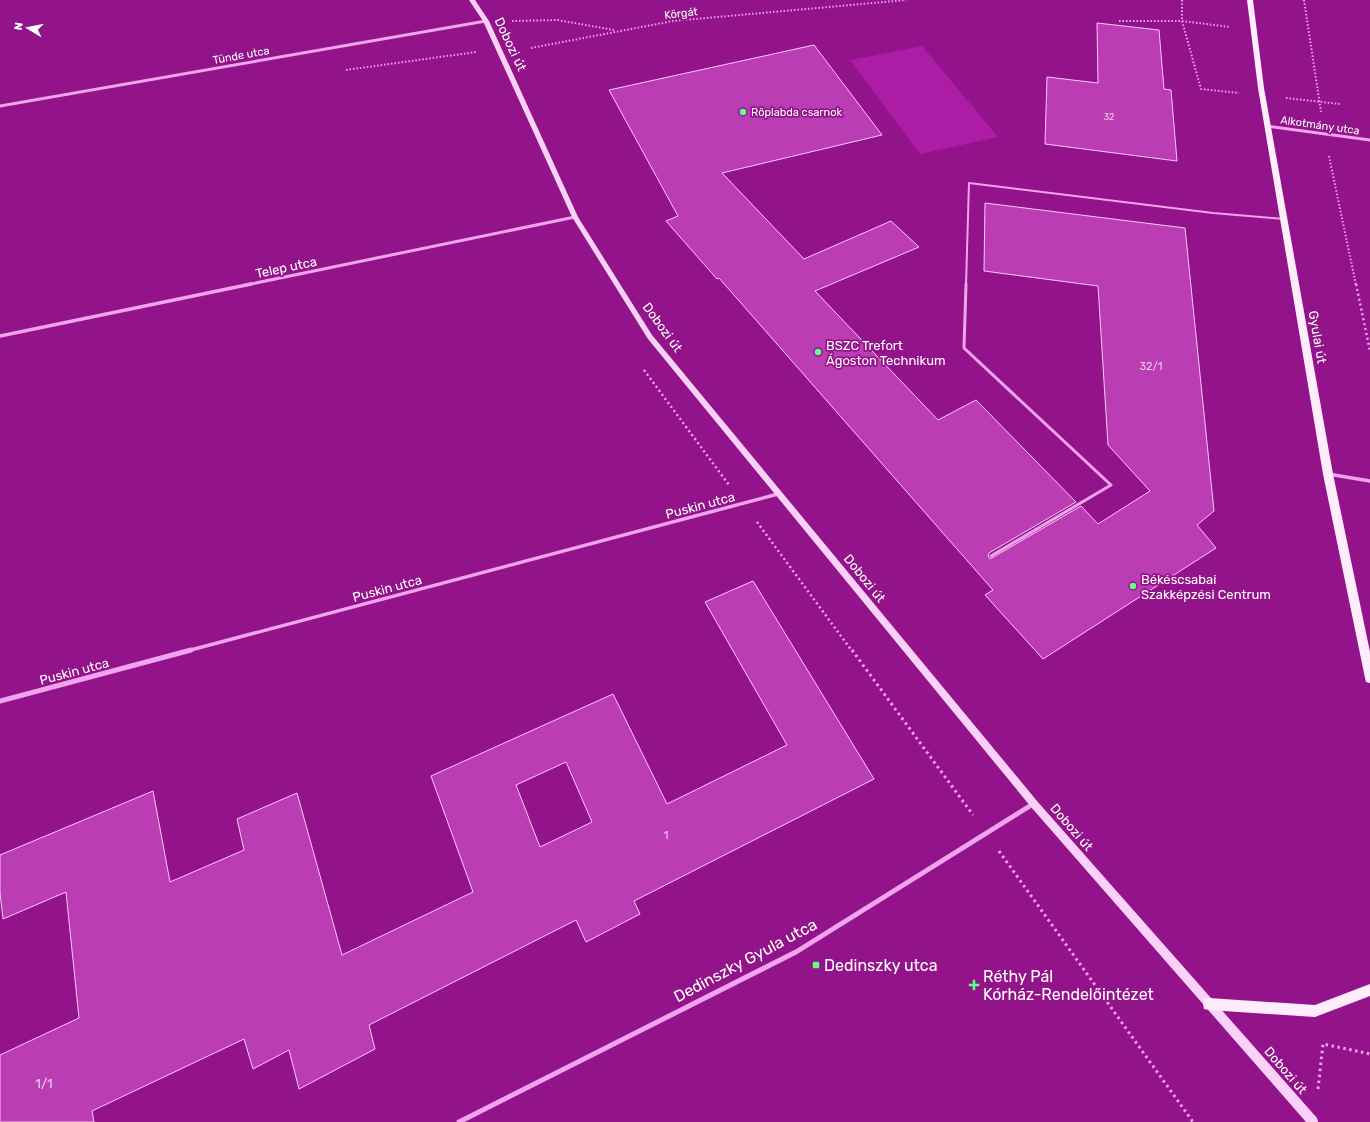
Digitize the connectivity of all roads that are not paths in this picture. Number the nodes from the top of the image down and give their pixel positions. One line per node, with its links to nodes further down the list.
1 (472, 0): 3 (main road, Dobozi út)
2 (1250, 0): 5 (main road, Gyulai út)
3 (486, 21): 4 (street, Tünde utca); 7 (main road, Dobozi út)
4 (0, 106)
5 (1267, 126): 6 (street, Alkotmány utca); 8 (main road, Gyulai út)
6 (1370, 140)
7 (575, 217): 9 (street, Telep utca); 12 (main road, Dobozi út)
8 (1284, 219): 10 (main road, Gyulai út); 13 (lane)
9 (0, 336)
10 (1328, 474): 11 (street); 14 (main road, Gyulai út)
11 (1370, 481)
12 (778, 494): 15 (street, Puskin utca); 16 (main road, Dobozi út)
13 (991, 556)
14 (1370, 678)
15 (0, 701)
16 (1034, 804): 18 (main road, Dobozi út); 19 (street, Dedinszky Gyula utca)
17 (1370, 990): 18 (main road)
18 (1210, 1004): 20 (main road, Dobozi út)
19 (459, 1122)
20 (1313, 1122)

